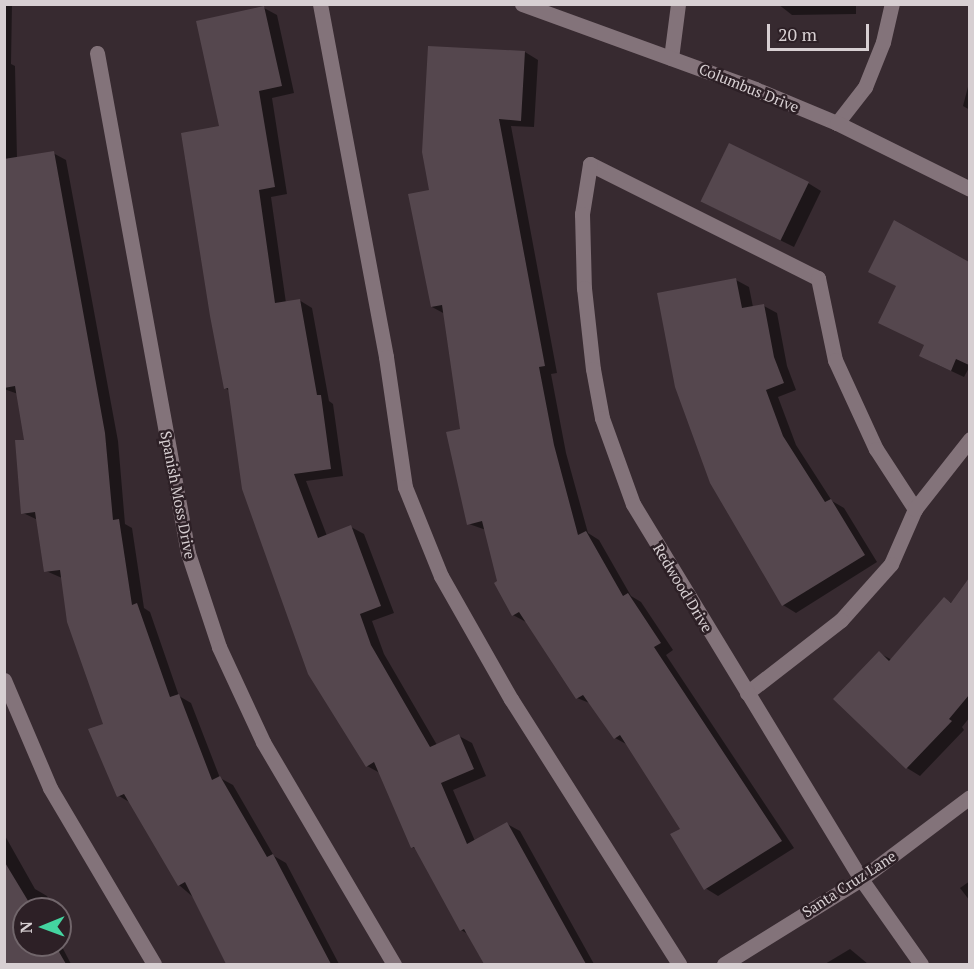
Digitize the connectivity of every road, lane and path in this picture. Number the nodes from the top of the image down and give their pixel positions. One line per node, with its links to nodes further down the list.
1 (320, 4): 17 (street)
2 (522, 4): 6 (street, Columbus Drive)
3 (678, 4): 6 (street)
4 (892, 4): 7 (street)
5 (97, 53): 16 (street, Spanish Moss Drive)
6 (671, 57): 7 (street, Columbus Drive)
7 (837, 123): 8 (street, Columbus Drive)
8 (969, 189)
9 (969, 439): 10 (street)
10 (915, 509): 12 (street); 12 (street, Redwood Drive)
11 (4, 681): 15 (street)
12 (747, 693): 14 (street, Redwood Drive)
13 (969, 797): 14 (street, Santa Cruz Lane)
14 (861, 879): 18 (street, Santa Cruz Lane); 19 (street, Redwood Drive)
15 (154, 964)
16 (394, 964)
17 (679, 964)
18 (724, 964)
19 (921, 964)

